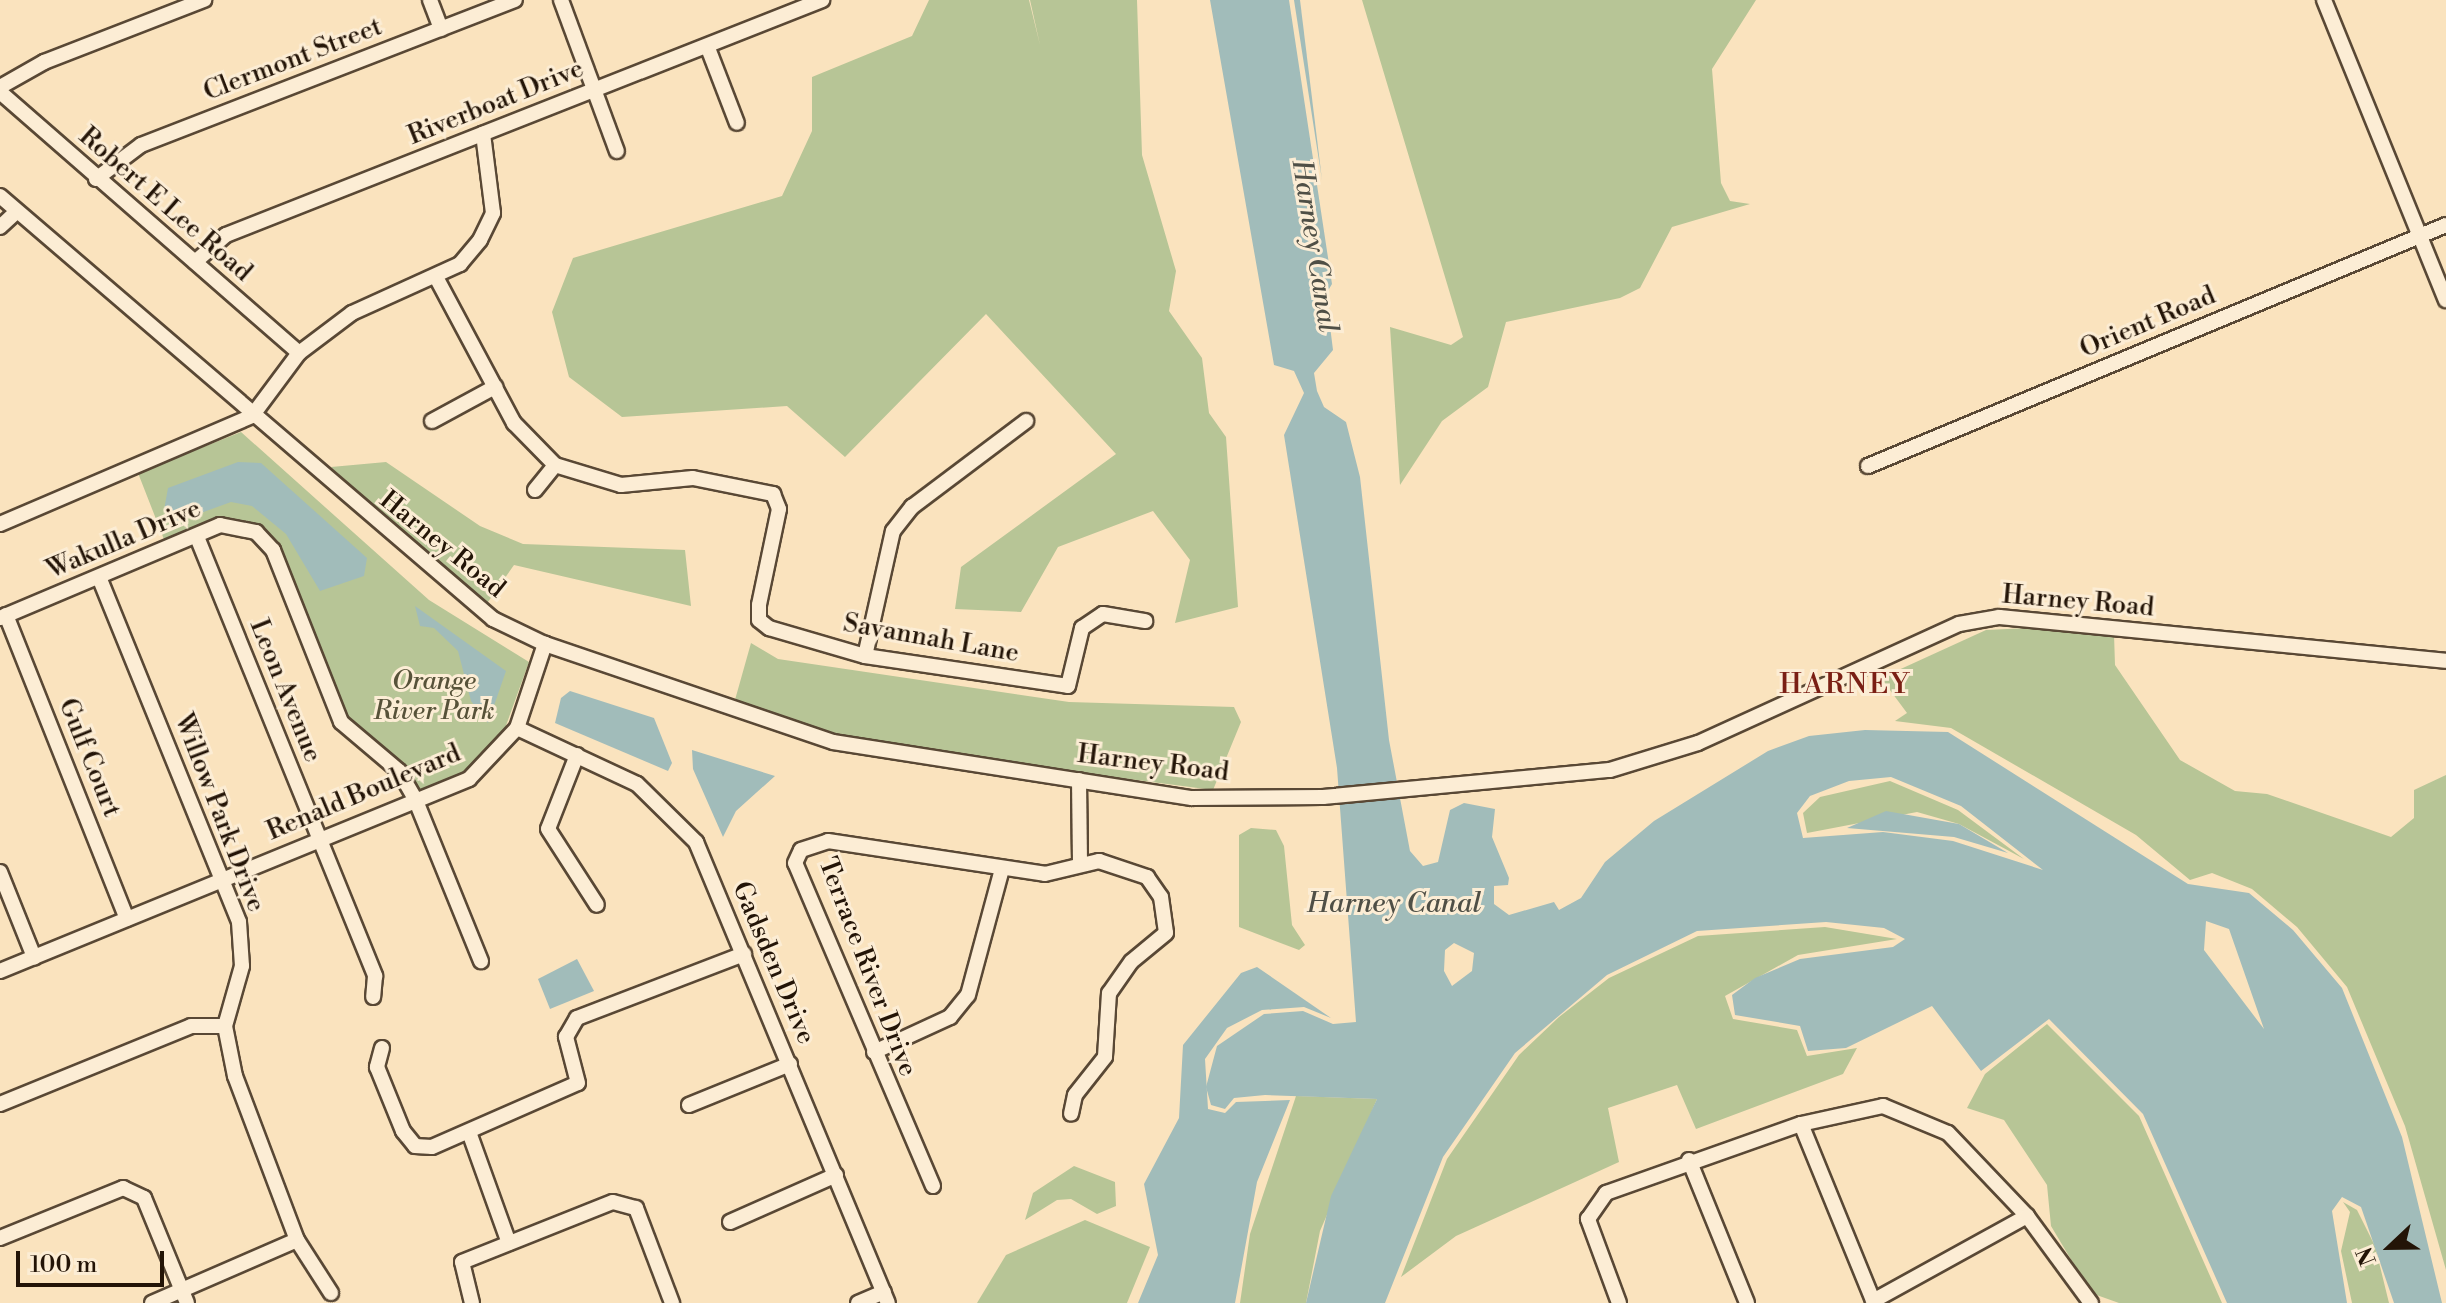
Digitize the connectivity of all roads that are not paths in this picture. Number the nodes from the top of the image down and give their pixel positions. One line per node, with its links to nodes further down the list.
1 (204, 0): 10 (street)
2 (430, 0): 7 (street)
3 (515, 0): 7 (street, Clermont Street)
4 (561, 0): 9 (street)
5 (822, 0): 8 (street, Riverboat Drive)
6 (2324, 0): 19 (street)
7 (441, 29): 14 (street, Clermont Street)
8 (708, 48): 9 (street, Riverboat Drive); 11 (street)
9 (597, 88): 12 (street, Riverboat Drive); 13 (street)
10 (0, 89): 14 (street, Robert E Lee Road)
11 (737, 123)
12 (483, 134): 20 (street, Riverboat Drive); 21 (street)
13 (617, 151)
14 (96, 179): 20 (street, Robert E Lee Road)
15 (0, 196): 16 (street, Harney Road)
16 (17, 211): 18 (street); 25 (street, Harney Road)
17 (2446, 225): 19 (street, Orient Road)
18 (0, 227)
19 (2419, 236): 22 (street); 29 (street, Orient Road)
20 (195, 262): 23 (street, Robert E Lee Road)
21 (436, 277): 23 (street); 24 (street, Savannah Lane)
22 (2446, 300)
23 (299, 353): 25 (street)
24 (495, 387): 26 (street); 28 (street, Savannah Lane)
25 (252, 416): 31 (street); 36 (street, Harney Road)
26 (432, 421)
27 (1026, 421): 37 (street)
28 (555, 465): 30 (street); 37 (street, Savannah Lane)
29 (1868, 466)
30 (535, 490)
31 (0, 524)
32 (197, 537): 33 (street, Wakulla Drive); 42 (street, Wakulla Drive); 43 (street, Leon Avenue)
33 (99, 577): 34 (street, Wakulla Drive); 47 (street, Willow Park Drive)
34 (3, 616): 49 (street, Gulf Court)
35 (1145, 621): 37 (street, Savannah Lane)
36 (545, 644): 39 (street, Renald Boulevard); 41 (street, Harney Road)
37 (865, 656)
38 (2446, 661): 41 (street, Harney Road)
39 (517, 728): 40 (street, Gadsden Drive); 42 (street, Renald Boulevard)
40 (577, 755): 48 (street); 50 (street, Gadsden Drive)
41 (1079, 780): 44 (street)
42 (416, 801): 43 (street, Renald Boulevard); 52 (street, Wakulla Drive)
43 (319, 841): 47 (street, Renald Boulevard); 54 (street, Leon Avenue)
44 (1080, 865): 45 (street, Terrace River Drive); 61 (street, Terrace River Drive)
45 (1002, 869): 57 (street); 57 (street, Terrace River Drive)
46 (0, 872): 51 (street)
47 (223, 879): 49 (street, Renald Boulevard); 55 (street, Willow Park Drive)
48 (597, 905)
49 (127, 919): 51 (street, Renald Boulevard)
50 (744, 954): 58 (street, Gadsden Drive); 63 (street)
51 (34, 957): 53 (street, Renald Boulevard)
52 (481, 961)
53 (0, 971)
54 (373, 997)
55 (225, 1026): 59 (street); 70 (street, Willow Park Drive)
56 (382, 1048): 63 (street)
57 (874, 1052): 66 (street, Terrace River Drive)
58 (790, 1064): 60 (street); 65 (street, Gadsden Drive)
59 (0, 1104)
60 (689, 1105)
61 (1071, 1114)
62 (1801, 1124): 64 (street); 67 (street); 75 (street)
63 (469, 1132): 71 (street)
64 (1689, 1160): 80 (street); 81 (street)
65 (836, 1175): 68 (street); 74 (street, Gadsden Drive)
66 (933, 1186)
67 (2027, 1216): 75 (street); 82 (street)
68 (730, 1222)
69 (0, 1238): 73 (street)
70 (297, 1240): 72 (street, Willow Park Drive); 73 (street)
71 (509, 1243): 77 (street); 78 (street)
72 (331, 1293)
73 (184, 1297): 76 (street)
74 (886, 1298): 79 (street)
75 (1873, 1302)
76 (152, 1303)
77 (472, 1303)
78 (672, 1303)
79 (858, 1303)
80 (1619, 1303)
81 (1747, 1303)
82 (2091, 1303)

